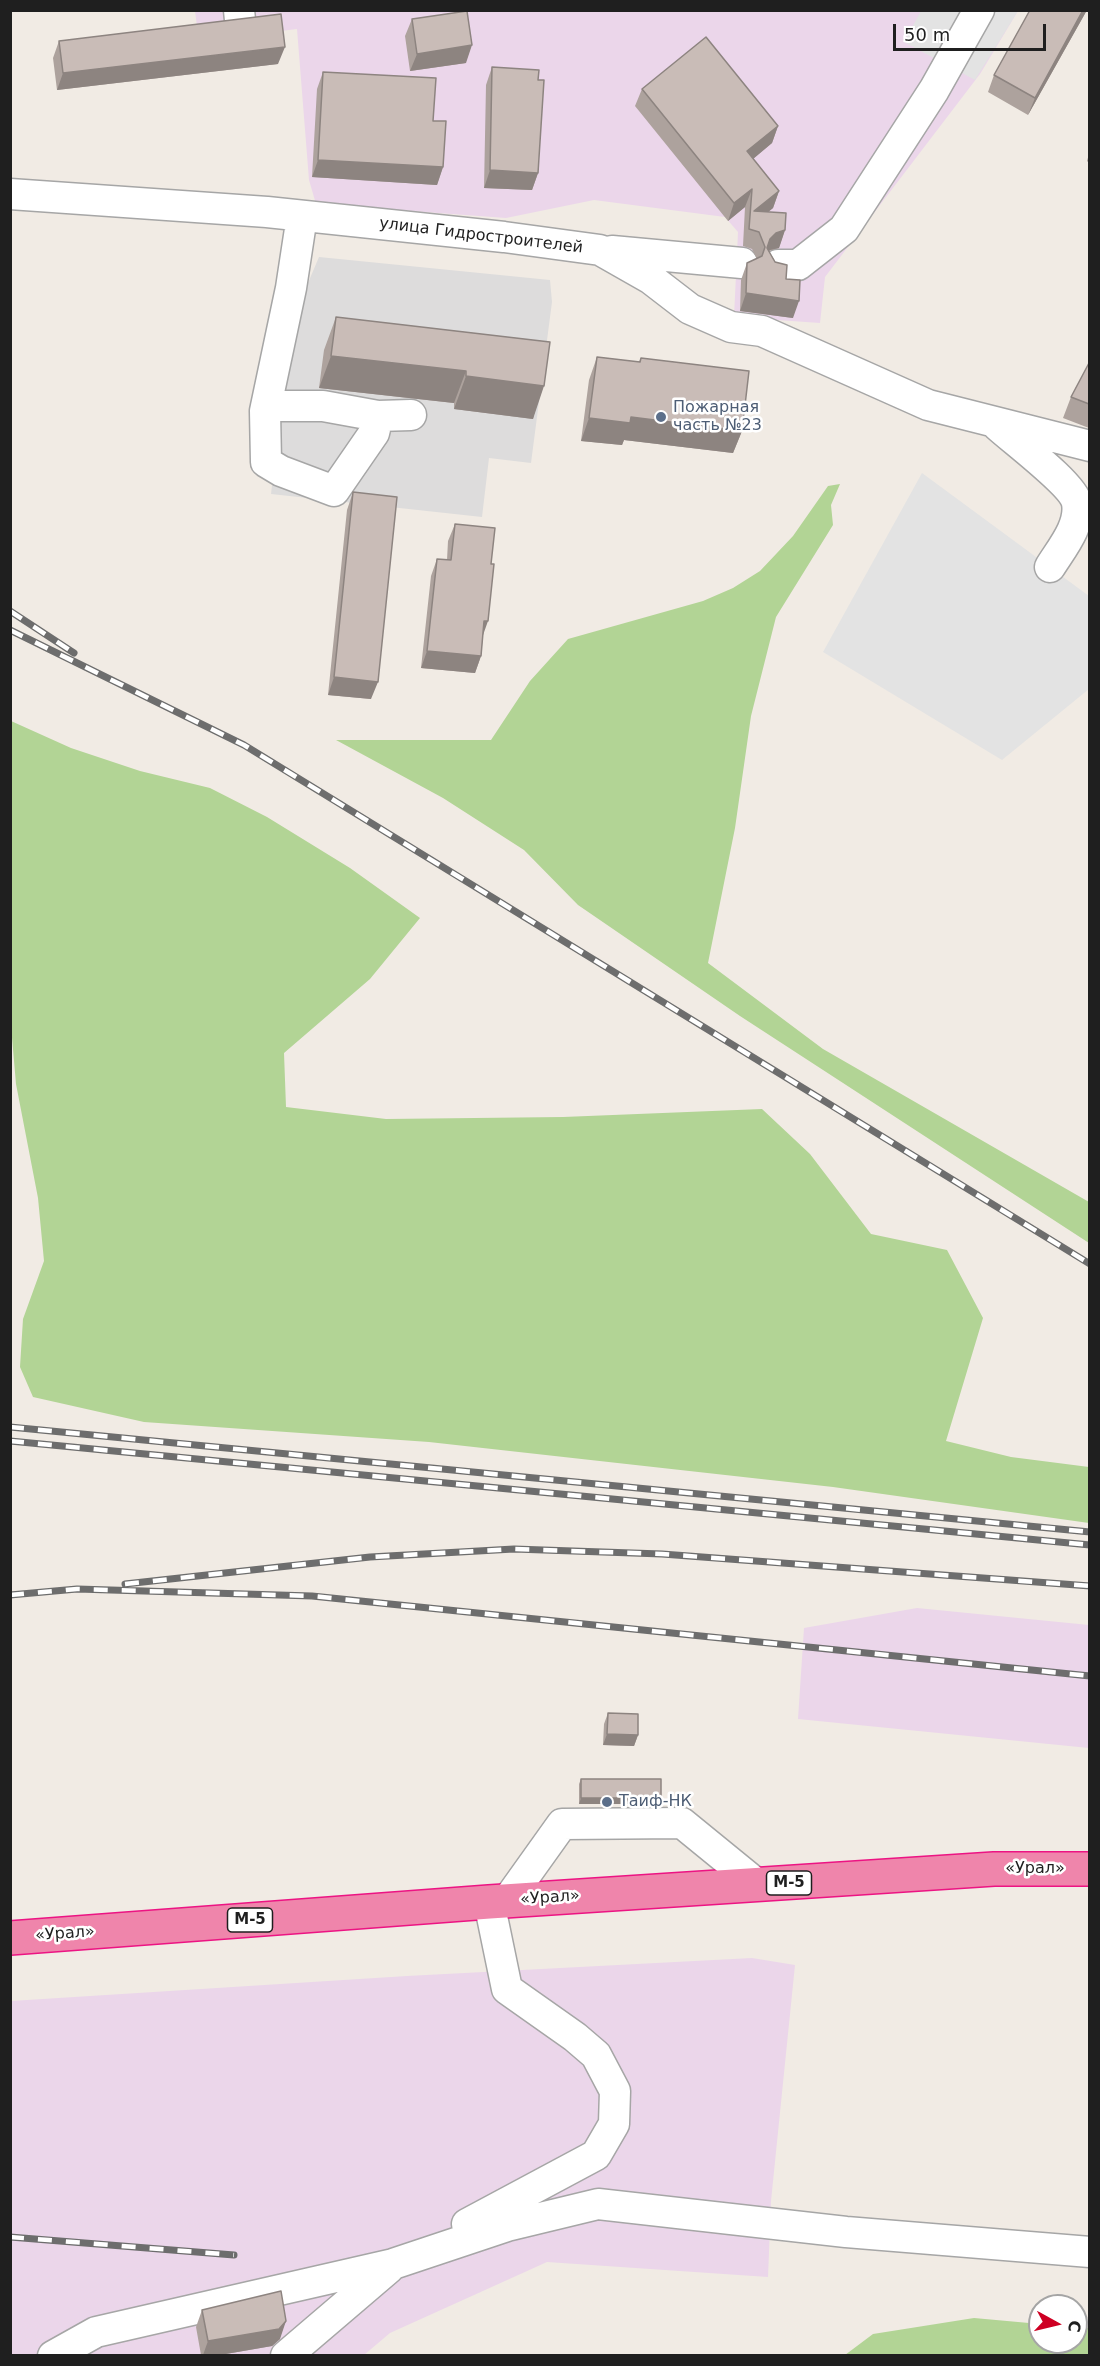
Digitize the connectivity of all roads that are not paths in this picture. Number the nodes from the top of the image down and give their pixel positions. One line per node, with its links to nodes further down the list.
1 (979, 10): 6 (street)
2 (10, 194): 3 (street, улица Гидростроителей)
3 (302, 216): 4 (street, улица Гидростроителей); 7 (street)
4 (600, 250): 5 (street); 10 (street, улица Гидростроителей)
5 (742, 263)
6 (778, 265)
7 (266, 406): 9 (street); 9 (street)
8 (411, 415): 9 (street)
9 (378, 416)
10 (992, 421): 11 (street, улица Гидростроителей); 12 (street)
11 (1089, 446)
12 (1050, 567)
13 (1089, 1869): 14 (highway, «Урал» / М-5)
14 (758, 1884): 15 (highway, «Урал» / М-5); 15 (street)
15 (498, 1902): 16 (highway, «Урал» / М-5); 18 (street)
16 (10, 1938)
17 (1089, 2252): 18 (street)
18 (393, 2264): 19 (street); 20 (street)
19 (53, 2355)
20 (286, 2355)

